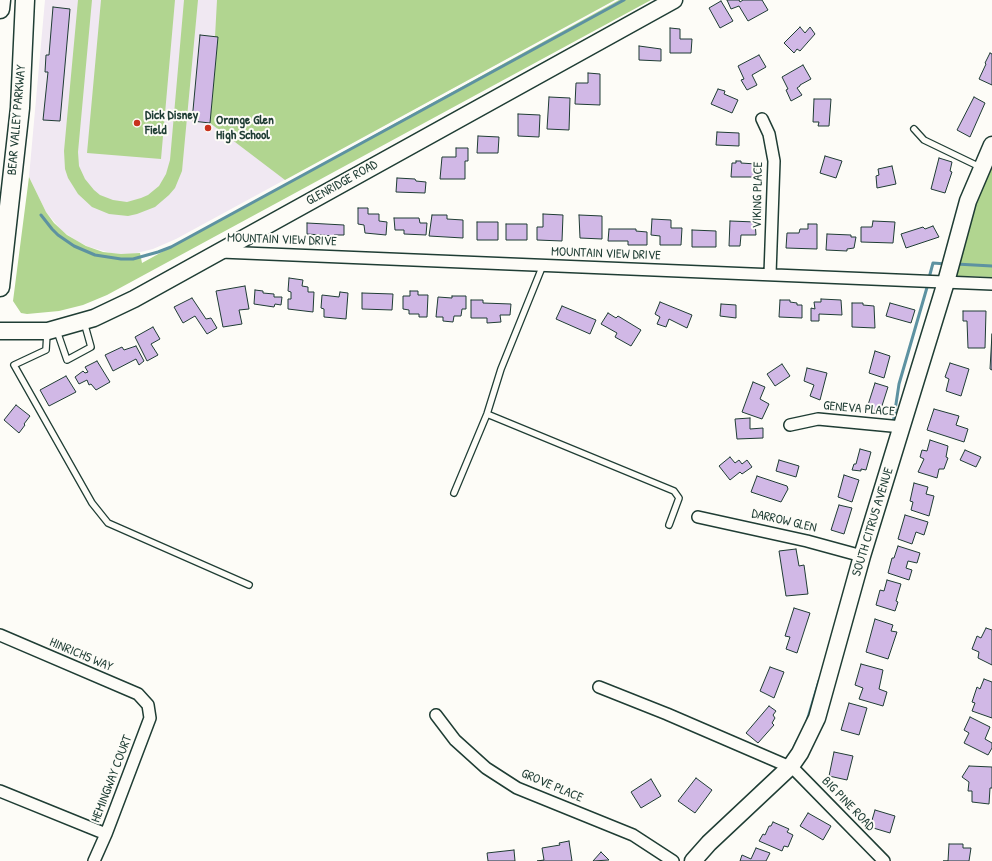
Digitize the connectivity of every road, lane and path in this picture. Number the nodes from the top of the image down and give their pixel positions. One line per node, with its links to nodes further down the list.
1 (1, 0): 4 (main road)
2 (26, 0): 14 (main road, BEAR VALLEY PARKWAY)
3 (674, 0): 9 (street, GLENRIDGE ROAD)
4 (0, 9)
5 (762, 119): 11 (street, VIKING PLACE)
6 (914, 129): 8 (lane)
7 (992, 145): 8 (street, SOUTH CITRUS AVENUE)
8 (982, 168): 12 (street, SOUTH CITRUS AVENUE)
9 (219, 252): 10 (street, MOUNTAIN VIEW DRIVE); 15 (street, GLENRIDGE ROAD)
10 (543, 265): 11 (street, MOUNTAIN VIEW DRIVE); 18 (lane)
11 (770, 274): 12 (street, MOUNTAIN VIEW DRIVE)
12 (946, 282): 13 (street, MOUNTAIN VIEW DRIVE); 20 (street, SOUTH CITRUS AVENUE)
13 (992, 284)
14 (0, 287)
15 (84, 321): 16 (street, GLENRIDGE ROAD); 16 (lane)
16 (52, 330): 17 (street, GLENRIDGE ROAD); 25 (lane)
17 (0, 331)
18 (487, 414): 21 (lane); 23 (lane)
19 (790, 425): 20 (street, GENEVA PLACE)
20 (902, 427): 24 (street, SOUTH CITRUS AVENUE)
21 (454, 493)
22 (698, 517): 24 (street, DARROW GLEN)
23 (668, 525)
24 (862, 556): 30 (street, SOUTH CITRUS AVENUE)
25 (249, 585)
26 (0, 635): 28 (street, HINRICHS WAY)
27 (599, 687): 30 (street)
28 (148, 705): 32 (street, HEMINGWAY COURT)
29 (436, 715): 34 (street, GROVE PLACE)
30 (791, 767): 35 (street, SOUTH CITRUS AVENUE); 36 (street, BIG PINE ROAD)
31 (0, 791): 32 (street)
32 (106, 834): 33 (street, HEMINGWAY COURT)
33 (94, 861)
34 (673, 861)
35 (693, 861)
36 (884, 861)

